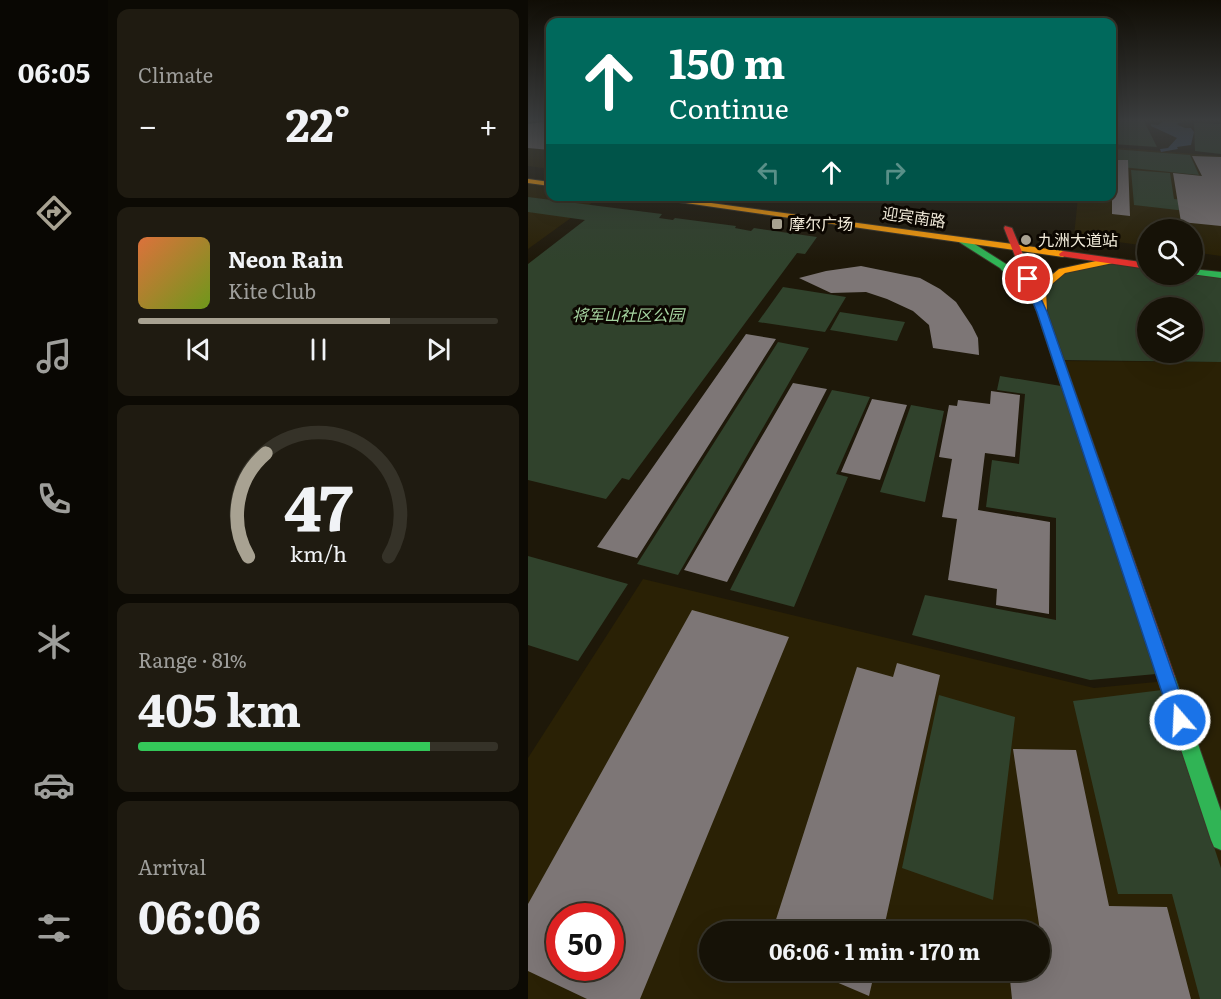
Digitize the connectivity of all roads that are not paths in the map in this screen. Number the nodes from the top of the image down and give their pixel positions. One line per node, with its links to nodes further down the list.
1 (528, 181): 2 (main road)
2 (546, 183)
3 (677, 201): 5 (main road, 迎宾南路)
4 (1008, 228): 6 (main road)
5 (962, 240): 6 (main road, 迎宾南路); 11 (main road)
6 (1014, 247): 7 (main road, 迎宾南路); 11 (main road)
7 (1110, 261): 8 (main road, 迎宾南路); 11 (main road)
8 (1137, 265)
9 (1203, 274): 10 (main road)
10 (1221, 276)
11 (1042, 312): 12 (main road)
12 (1221, 840)

